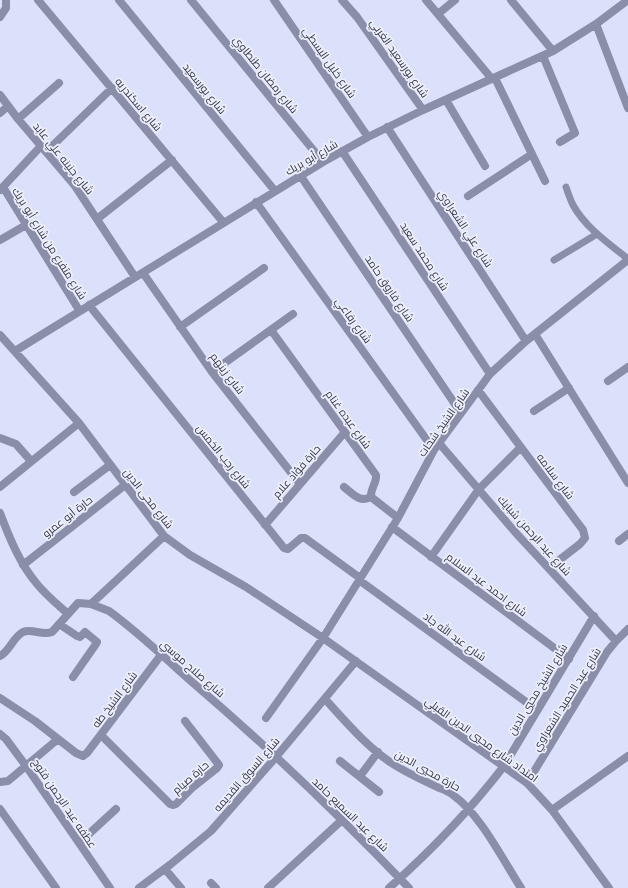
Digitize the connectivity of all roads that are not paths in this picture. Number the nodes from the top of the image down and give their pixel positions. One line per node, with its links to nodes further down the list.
1 (6, 0): 12 (street)
2 (38, 0): 18 (street, شارع اسكندريه)
3 (119, 0): 39 (street, شارع بورسعيد)
4 (191, 0): 33 (street, شارع رمضان طنطاوي)
5 (274, 0): 27 (street, شارع خليل البسطي)
6 (342, 0): 23 (street, شارع بورسعيد الغربي)
7 (426, 0): 11 (street)
8 (454, 0): 11 (street)
9 (511, 0): 14 (street)
10 (628, 0): 13 (street, شارع أبو بريك)
11 (438, 14): 16 (street)
12 (0, 18)
13 (596, 24): 14 (street, شارع أبو بريك); 22 (street)
14 (552, 51): 15 (street, شارع أبو بريك)
15 (543, 56): 16 (street, شارع أبو بريك); 28 (street)
16 (494, 78): 20 (street, شارع أبو بريك); 31 (street)
17 (59, 83): 25 (street)
18 (112, 88): 29 (street); 32 (street, شارع اسكندريه)
19 (0, 95): 21 (street, شارع جنينه علي عابد)
20 (446, 100): 23 (street, شارع أبو بريك); 34 (street)
21 (8, 106): 24 (street); 25 (street, شارع جنينه علي عابد)
22 (628, 108)
23 (424, 110): 26 (street, شارع أبو بريك)
24 (0, 112)
25 (18, 119): 29 (street, شارع جنينه علي عابد)
26 (388, 127): 27 (street, شارع أبو بريك); 59 (street, شارع علي الشعراوي)
27 (368, 137): 30 (street, شارع أبو بريك)
28 (560, 142)
29 (44, 149): 38 (street); 42 (street, شارع جنينه علي عابد)
30 (342, 151): 33 (street, شارع أبو بريك); 63 (street, شارع محمد سعيد)
31 (532, 154): 36 (street); 40 (street)
32 (172, 160): 42 (street); 43 (street, شارع اسكندريه)
33 (323, 162): 35 (street, شارع أبو بريك)
34 (485, 166)
35 (300, 175): 39 (street, شارع أبو بريك); 68 (street, شارع فاروق حامد)
36 (545, 181)
37 (566, 187): 45 (lane)
38 (1, 188): 44 (street, شارع متفرع من شارع أبو بريك)
39 (275, 191): 41 (street, شارع أبو بريك)
40 (468, 196)
41 (256, 202): 43 (street, شارع أبو بريك); 74 (street, شارع رفاعي)
42 (97, 219): 51 (street, شارع جنينه علي عابد)
43 (224, 222): 50 (street, شارع أبو بريك)
44 (26, 225): 46 (street); 53 (street, شارع متفرع من شارع أبو بريك)
45 (597, 234): 47 (lane); 48 (lane)
46 (0, 240)
47 (628, 259): 57 (street, شارع الشيخ شحات)
48 (554, 260)
49 (264, 268): 55 (street)
50 (143, 273): 51 (street, شارع أبو بريك); 55 (street, شارع زينهم)
51 (135, 277): 52 (street, شارع أبو بريك)
52 (88, 305): 53 (street, شارع أبو بريك); 87 (street, شارع رجب الخمس)
53 (79, 310): 60 (street, شارع أبو بريك)
54 (294, 314): 56 (street)
55 (180, 327): 62 (street, شارع زينهم)
56 (271, 330): 62 (street); 70 (street, شارع عبده غنام)
57 (535, 334): 59 (street, شارع الشيخ شحات); 65 (street)
58 (0, 335): 60 (street, شارع محى الدين)
59 (526, 341): 63 (street, شارع الشيخ شحات)
60 (15, 351): 69 (street, شارع محى الدين)
61 (628, 367): 64 (street)
62 (212, 372): 78 (street, شارع زينهم)
63 (490, 374): 66 (street, شارع الشيخ شحات)
64 (608, 381)
65 (569, 388): 67 (street); 77 (street)
66 (478, 390): 68 (street, شارع الشيخ شحات); 73 (street, شارع سلامه)
67 (534, 411)
68 (461, 413): 72 (street, شارع الشيخ شحات)
69 (79, 423): 75 (street); 76 (street, شارع محى الدين)
70 (345, 432): 78 (street, حارة فؤاد علام); 84 (street, شارع عبده غنام)
71 (0, 438): 75 (street)
72 (439, 443): 74 (street, شارع الشيخ شحات); 82 (street, شارع عبد الرحمن شبايك)
73 (521, 447): 82 (street); 94 (street, شارع سلامه)
74 (434, 450): 86 (street, شارع الشيخ شحات)
75 (32, 461): 80 (street)
76 (110, 465): 79 (street, شارع محى الدين); 83 (street)
77 (628, 483)
78 (300, 484): 87 (street, حارة فؤاد علام)
79 (125, 485): 90 (street, شارع محى الدين); 93 (street, حارة أبو عمرو)
80 (0, 487)
81 (344, 487): 84 (street)
82 (479, 489): 92 (street); 94 (street, شارع عبد الرحمن شبايك)
83 (74, 492)
84 (371, 497): 86 (street)
85 (0, 516): 93 (street)
86 (398, 518): 88 (street, شارع الشيخ شحات)
87 (265, 525): 95 (street, شارع رجب الخمس)
88 (392, 527): 92 (street, شارع احمد عبد السلام); 95 (street, شارع الشيخ شحات)
89 (628, 534): 91 (street)
90 (164, 536): 96 (street); 101 (street, شارع محى الدين)
91 (619, 541)
92 (431, 557): 105 (street, شارع احمد عبد السلام)
93 (23, 565): 97 (street)
94 (549, 568): 98 (street, شارع عبد الرحمن شبايك)
95 (360, 579): 101 (street, شارع الشيخ شحات); 110 (street, شارع عبد الله جاد)
96 (91, 604): 97 (street); 103 (street, شارع صلاح موسي)
97 (68, 614): 99 (street)
98 (594, 616): 102 (street, شارع عبد الرحمن شبايك); 105 (street, شارع الشيخ محيي الدين)
99 (60, 624): 104 (street); 107 (street)
100 (628, 629): 102 (street, شارع عبد الحميد الشعراوي)
101 (323, 638): 106 (street, شارع محى الدين); 111 (street, شارع الشيخ شحات)
102 (616, 640): 124 (street, شارع عبد الحميد الشعراوي)
103 (161, 655): 114 (street, شارع الشيخ طه); 118 (street, شارع صلاح موسي)
104 (0, 656)
105 (568, 659): 110 (street, شارع الشيخ محيي الدين)
106 (356, 661): 109 (street, شارع السوق القديمه); 121 (street, امتداد شارع محيي الدين القبلي)
107 (72, 677)
108 (0, 698): 115 (street)
109 (325, 699): 116 (street, حارة محيي الدين); 118 (street, شارع السوق القديمه)
110 (537, 710): 121 (street, شارع الشيخ محيي الدين)
111 (266, 718)
112 (185, 721): 114 (street, حارة صيام)
113 (0, 734): 120 (street, عطفه عبد الرحمن فتوح)
114 (101, 735): 115 (street, شارع الشيخ طه)
115 (58, 739): 120 (street)
116 (378, 752): 122 (street); 128 (street, حارة محيي الدين)
117 (628, 756): 129 (street)
118 (276, 757): 130 (street, شارع عبد السميع حامد); 132 (street, شارع السوق القديمه)
119 (340, 761): 122 (street)
120 (26, 766): 123 (street); 131 (street, عطفه عبد الرحمن فتوح)
121 (504, 766): 124 (street, امتداد شارع محيي الدين القبلي); 128 (street, شارع الشيخ محيي الدين)
122 (360, 776): 125 (street)
123 (0, 782)
124 (527, 783): 129 (street, امتداد شارع محيي الدين القبلي)
125 (379, 792)
126 (0, 809): 134 (street)
127 (116, 809): 131 (street)
128 (469, 809): 133 (street, شارع الشيخ محيي الدين); 141 (street, حارة محيي الدين)
129 (552, 810): 142 (street, امتداد شارع محيي الدين القبلي)
130 (342, 820): 133 (street, شارع عبد السميع حامد); 138 (street)
131 (79, 843): 135 (street, عطفه عبد الرحمن فتوح)
132 (165, 869): 136 (street, شارع السوق القديمه); 137 (street)
133 (400, 878): 139 (street, شارع الشيخ محيي الدين); 140 (street, شارع عبد السميع حامد)
134 (56, 888)
135 (110, 888)
136 (139, 888)
137 (181, 888)
138 (268, 888)
139 (389, 888)
140 (409, 888)
141 (521, 888)
142 (609, 888)

